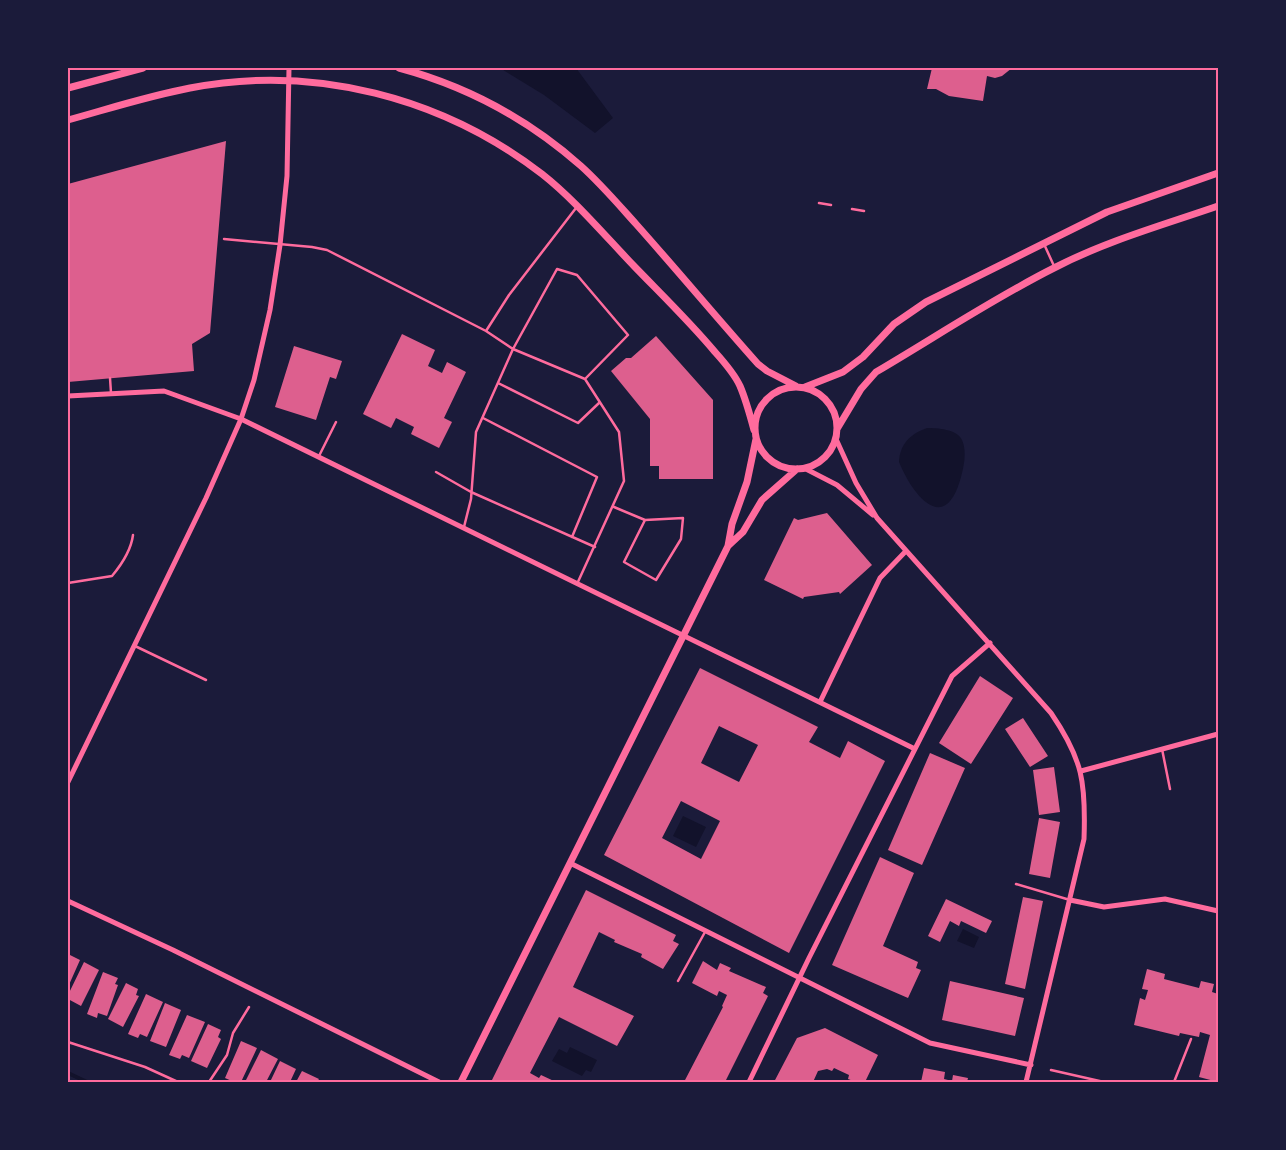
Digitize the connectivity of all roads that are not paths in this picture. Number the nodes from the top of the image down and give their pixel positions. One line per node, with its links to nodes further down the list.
1 (143, 68): 5 (main road)
2 (289, 68): 4 (street)
3 (399, 68): 19 (main road)
4 (288, 80): 6 (main road); 9 (main road); 12 (street)
5 (68, 88)
6 (68, 120)
7 (1218, 173): 11 (main road)
8 (1218, 206): 13 (main road)
9 (576, 208): 14 (lane); 28 (main road)
10 (224, 239): 12 (lane)
11 (1044, 242): 13 (lane); 20 (main road)
12 (280, 245): 14 (lane); 25 (street)
13 (1054, 268): 27 (main road)
14 (486, 331): 15 (lane)
15 (513, 349): 17 (lane); 17 (lane); 18 (lane)
16 (110, 378): 21 (lane)
17 (585, 380): 23 (lane)
18 (498, 383): 23 (lane); 24 (lane)
19 (796, 386): 20 (main road); 28 (main road)
20 (805, 387): 27 (main road)
21 (111, 394): 22 (street); 25 (street)
22 (68, 396)
23 (599, 403): 35 (lane)
24 (482, 418): 34 (lane); 40 (lane)
25 (241, 419): 31 (street); 48 (street)
26 (336, 422): 31 (lane)
27 (837, 429): 30 (main road)
28 (754, 430): 29 (main road)
29 (756, 439): 32 (main road); 41 (main road)
30 (836, 439): 32 (main road); 36 (street)
31 (319, 457): 38 (street)
32 (800, 469): 36 (street); 41 (main road)
33 (436, 472): 34 (lane)
34 (471, 492): 38 (lane); 40 (lane)
35 (614, 507): 37 (lane); 42 (lane)
36 (877, 518): 43 (street)
37 (644, 520): 37 (lane)
38 (463, 528): 45 (street)
39 (133, 535): 44 (lane)
40 (572, 537): 42 (lane)
41 (728, 546): 46 (main road)
42 (595, 547): 45 (lane)
43 (905, 552): 47 (street); 50 (street)
44 (68, 583)
45 (578, 584): 46 (street)
46 (683, 636): 50 (street); 57 (main road)
47 (990, 643): 52 (street); 54 (street)
48 (135, 646): 49 (lane); 55 (street)
49 (206, 680)
50 (820, 702): 52 (street)
51 (1218, 734): 53 (street)
52 (915, 749): 63 (street)
53 (1162, 749): 54 (street); 56 (lane)
54 (1081, 771): 60 (street)
55 (68, 782)
56 (1170, 789)
57 (570, 863): 62 (street); 67 (main road)
58 (1016, 884): 60 (lane)
59 (68, 900): 66 (street)
60 (1070, 900): 61 (street); 65 (street)
61 (1218, 911)
62 (706, 930): 63 (street); 64 (lane)
63 (800, 977): 65 (street); 68 (street)
64 (678, 981)
65 (1030, 1065): 69 (street)
66 (439, 1082)
67 (461, 1082)
68 (749, 1082)
69 (1026, 1082)

